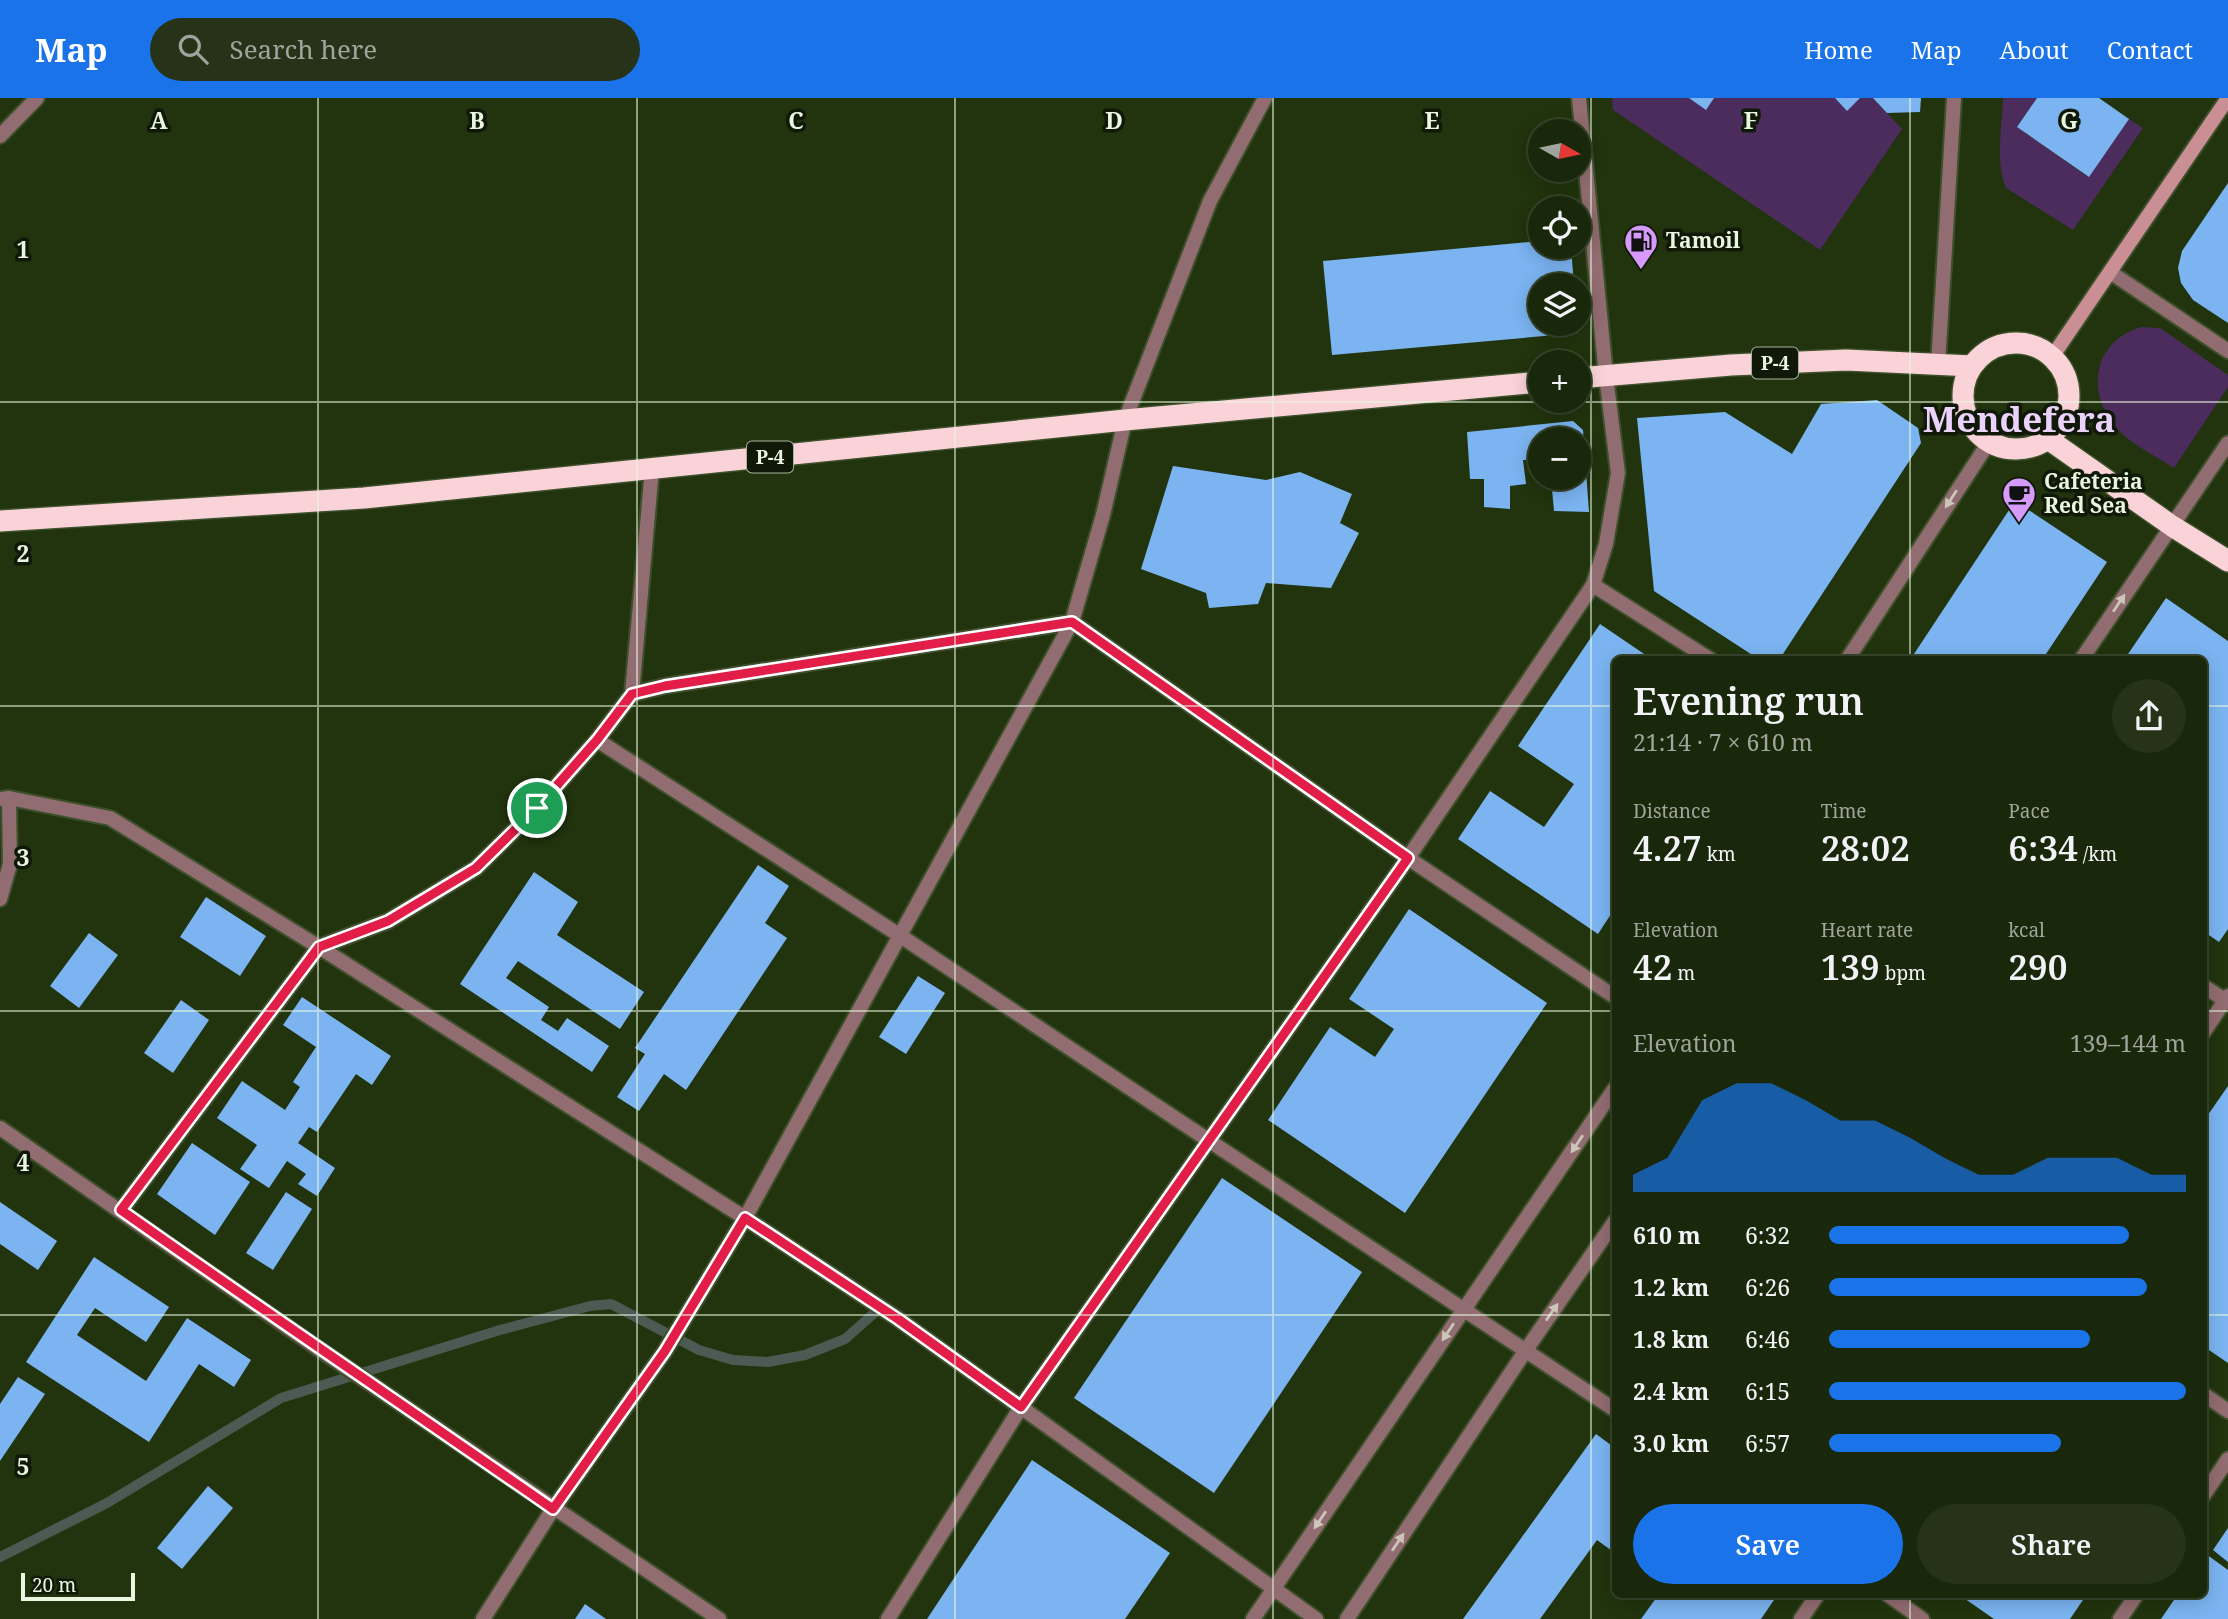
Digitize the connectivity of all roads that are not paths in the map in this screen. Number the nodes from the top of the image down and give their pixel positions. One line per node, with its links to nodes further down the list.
1 (37, 98): 6 (street)
2 (1265, 98): 15 (street)
3 (1579, 98): 12 (street)
4 (1954, 98): 10 (street)
5 (2228, 98): 7 (main road)
6 (0, 136)
7 (2110, 272): 8 (street); 9 (main road)
8 (2228, 351)
9 (2053, 357): 11 (highway); 16 (highway)
10 (1938, 365): 11 (highway, P-4); 12 (highway, P-4)
11 (1972, 366): 17 (highway)
12 (1606, 376): 13 (highway, P-4); 23 (street)
13 (1591, 378)
14 (1528, 383): 15 (highway, P-4)
15 (1125, 420): 19 (highway, P-4); 24 (street)
16 (2048, 439): 17 (highway); 21 (highway)
17 (1989, 442): 26 (street, one-way to 26)
18 (2228, 443): 21 (street)
19 (652, 469): 20 (highway, P-4); 28 (street)
20 (0, 521)
21 (2172, 526): 22 (highway); 27 (street, one-way to 21)
22 (2228, 561)
23 (1593, 585): 25 (street); 31 (street)
24 (1072, 622): 28 (street); 31 (street); 33 (street)
25 (1705, 656)
26 (1850, 656)
27 (2084, 656)
28 (632, 694): 29 (street)
29 (597, 740): 33 (street); 34 (street)
30 (5, 799): 32 (street); 34 (street)
31 (1408, 858): 36 (street); 41 (street)
32 (0, 899)
33 (899, 935): 41 (street); 43 (street)
34 (319, 947): 42 (street); 43 (street)
35 (2207, 988): 37 (street)
36 (1612, 995)
37 (2227, 999): 38 (street)
38 (2207, 1026)
39 (1612, 1092): 45 (street, one-way to 45)
40 (0, 1128): 42 (street)
41 (1211, 1141): 45 (street); 48 (street)
42 (121, 1210): 53 (street)
43 (745, 1218): 48 (street); 53 (street)
44 (1612, 1225): 46 (street, one-way to 44)
45 (1463, 1310): 46 (street); 54 (street, one-way to 54)
46 (1526, 1350): 49 (street); 63 (street, one-way to 46)
47 (2207, 1397): 50 (street)
48 (1021, 1407): 54 (street); 60 (street)
49 (1612, 1408)
50 (2228, 1411)
51 (2228, 1459): 52 (street)
52 (2207, 1490)
53 (553, 1509): 58 (street); 59 (street)
54 (1273, 1590): 61 (street); 62 (street)
55 (1815, 1598): 64 (street)
56 (1893, 1598): 65 (street)
57 (2134, 1598): 66 (street)
58 (482, 1619)
59 (719, 1619)
60 (888, 1619)
61 (1253, 1619)
62 (1316, 1619)
63 (1347, 1619)
64 (1801, 1619)
65 (1922, 1619)
66 (2120, 1619)

